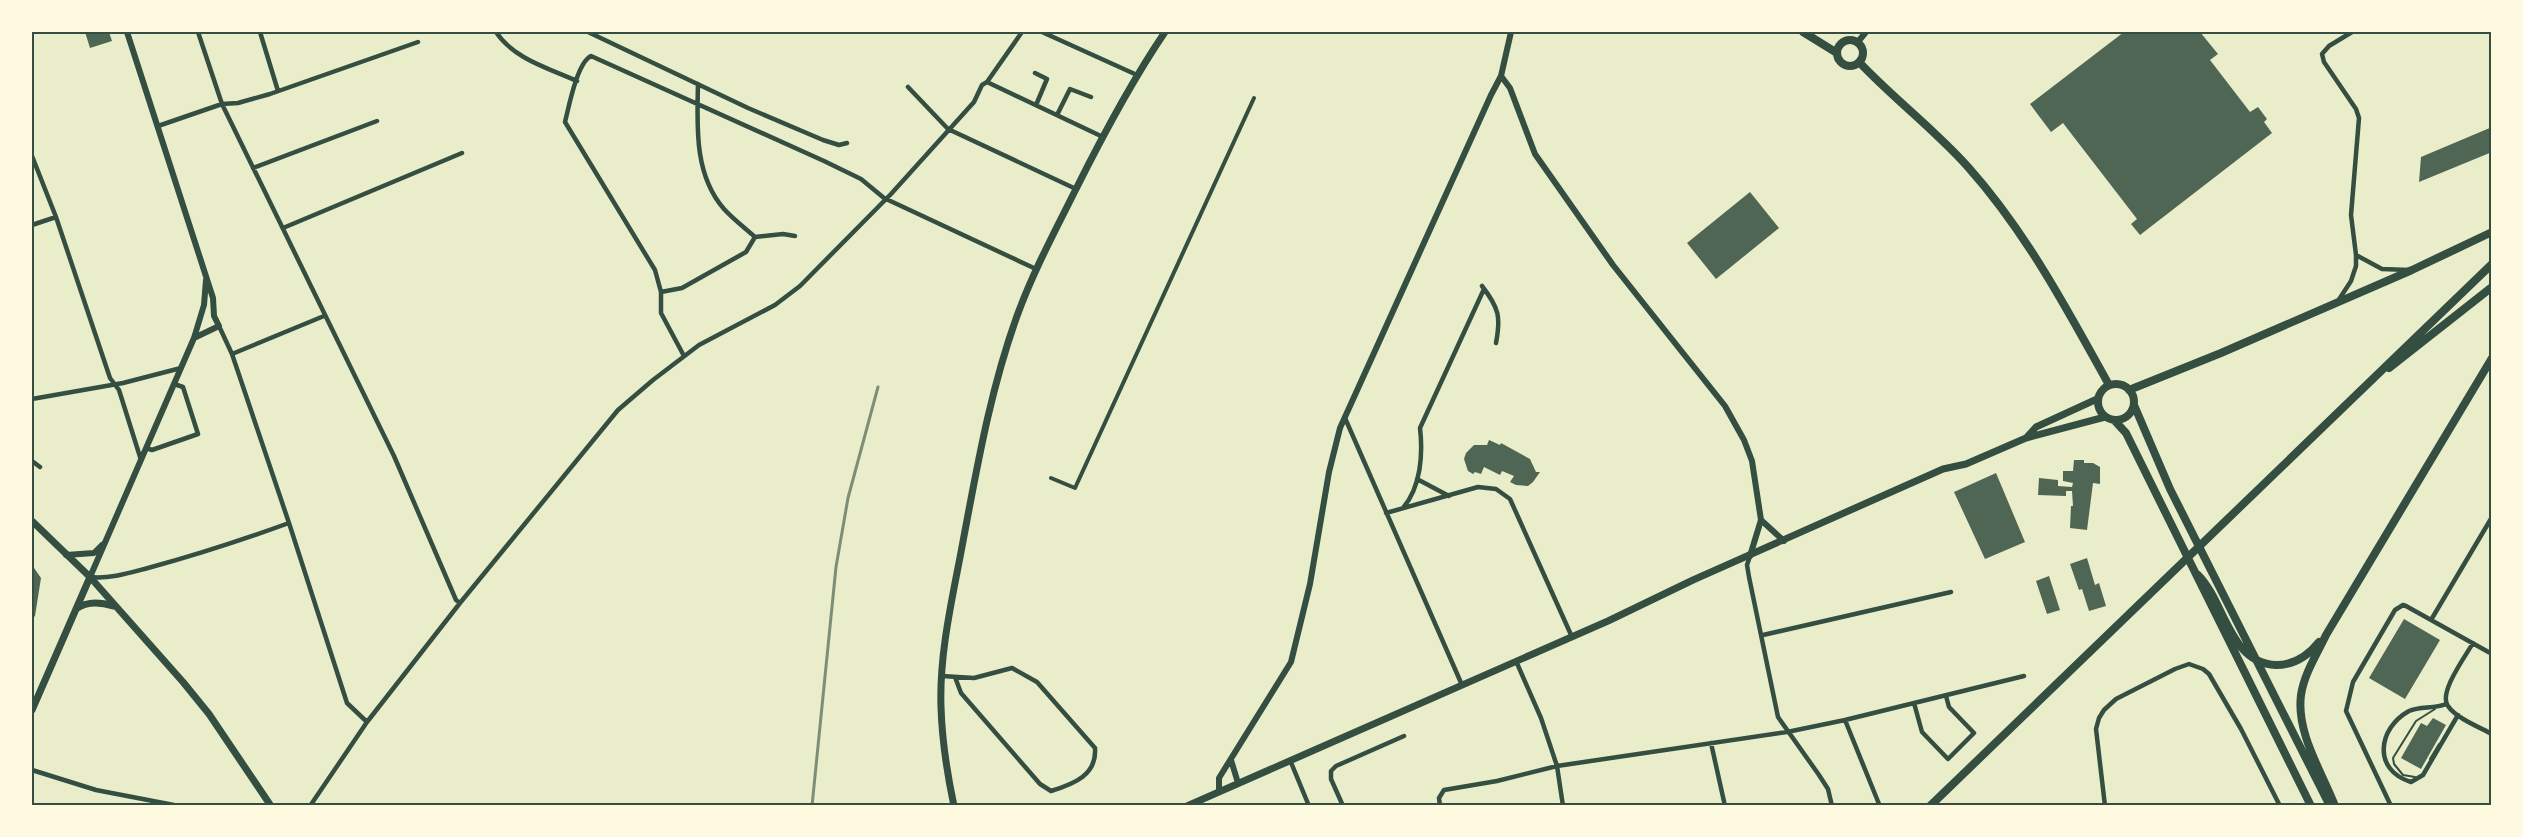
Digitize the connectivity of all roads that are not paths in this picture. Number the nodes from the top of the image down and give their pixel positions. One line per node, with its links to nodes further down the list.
1 (127, 32): 32 (street)
2 (198, 32): 28 (street)
3 (260, 32): 24 (street)
4 (496, 32): 20 (street)
5 (588, 32): 22 (street)
6 (1022, 32): 21 (street)
7 (1042, 32): 18 (street)
8 (1165, 32): 18 (main road)
9 (1511, 32): 19 (street)
10 (1803, 32): 15 (main road)
11 (1866, 32): 14 (street)
12 (2352, 32): 47 (street)
13 (418, 42): 24 (street)
14 (1857, 43): 15 (main road); 16 (main road)
15 (1837, 53): 16 (main road)
16 (1859, 62): 65 (main road)
17 (1035, 73): 29 (street)
18 (1137, 75): 34 (main road)
19 (1502, 76): 71 (street); 85 (street)
20 (577, 81): 27 (street); 53 (street)
21 (987, 82): 29 (street); 33 (street)
22 (698, 84): 27 (street); 35 (street)
23 (908, 87): 33 (street)
24 (278, 91): 28 (street)
25 (1091, 97): 30 (street)
26 (1254, 98): 79 (street)
27 (698, 103): 40 (street); 46 (street)
28 (222, 104): 32 (street); 38 (street)
29 (1036, 105): 30 (street)
30 (1057, 115): 34 (street)
31 (376, 121): 38 (street)
32 (158, 126): 51 (street)
33 (948, 129): 39 (street); 40 (street)
34 (1102, 137): 39 (main road)
35 (847, 143)
36 (462, 153): 43 (street)
37 (32, 156): 41 (street)
38 (253, 168): 43 (street)
39 (1076, 189): 49 (main road)
40 (884, 198): 49 (street); 60 (street)
41 (56, 217): 42 (street); 63 (street)
42 (32, 225)
43 (284, 228): 55 (street)
44 (2492, 232): 50 (main road)
45 (795, 236): 46 (street)
46 (755, 237): 53 (street)
47 (2356, 255): 50 (street); 54 (street)
48 (2492, 264): 67 (main road)
49 (1036, 269): 106 (main road)
50 (2412, 270): 54 (main road)
51 (207, 275): 56 (street); 57 (street)
52 (2492, 287): 67 (main road)
53 (661, 292): 60 (street)
54 (2337, 302): 66 (main road)
55 (324, 316): 59 (street); 95 (street)
56 (219, 326): 57 (street); 59 (street)
57 (194, 338): 62 (street)
58 (1496, 343): 80 (street)
59 (232, 354): 87 (street)
60 (684, 356): 95 (street)
61 (2492, 358): 100 (main road)
62 (181, 368): 63 (street); 64 (street)
63 (116, 384): 68 (street); 76 (street)
64 (174, 384): 75 (street); 75 (street)
65 (2109, 385): 66 (main road); 69 (main road)
66 (2129, 390): 70 (main road)
67 (2359, 391): 144 (main road)
68 (32, 399)
69 (2097, 399): 72 (main road); 74 (main road)
70 (2134, 405): 73 (main road); 104 (main road)
71 (1344, 417): 83 (street); 123 (street)
72 (2105, 417): 73 (main road); 74 (main road)
73 (2115, 421): 92 (main road)
74 (2026, 438): 88 (main road)
75 (146, 448): 76 (street)
76 (141, 460): 89 (street)
77 (32, 462): 78 (street)
78 (40, 467)
79 (1051, 478)
80 (1417, 479): 81 (street); 82 (street)
81 (1449, 496): 82 (street); 101 (street)
82 (1402, 509): 83 (street)
83 (1386, 513): 109 (street)
84 (2492, 517): 98 (street)
85 (1761, 520): 88 (street); 91 (street)
86 (32, 521): 90 (main road)
87 (289, 523): 93 (street); 117 (street)
88 (1784, 541): 91 (main road)
89 (104, 543): 90 (street); 93 (street)
90 (66, 555): 93 (main road)
91 (1750, 556): 99 (street); 101 (main road)
92 (2192, 570): 104 (main road); 147 (main road)
93 (90, 577): 96 (main road); 97 (main road)
94 (1951, 592): 99 (street)
95 (460, 603): 117 (street)
96 (116, 606): 97 (main road); 134 (main road)
97 (76, 609): 114 (main road)
98 (2431, 620): 102 (street); 125 (street)
99 (1762, 635): 118 (street)
100 (2325, 635): 104 (main road); 149 (main road)
101 (1572, 637): 105 (main road)
102 (2473, 643): 103 (street); 112 (street)
103 (2491, 653)
104 (2257, 660): 148 (main road)
105 (1515, 662): 109 (main road); 127 (street)
106 (942, 676): 108 (street); 136 (main road)
107 (2024, 676): 110 (street)
108 (955, 677): 108 (street)
109 (1462, 685): 124 (main road)
110 (1946, 696): 111 (street); 111 (street)
111 (1914, 703): 116 (street)
112 (2446, 704): 113 (street); 115 (street)
113 (2437, 708): 121 (lane); 126 (street)
114 (32, 710)
115 (2458, 715): 119 (street); 121 (street)
116 (1845, 720): 118 (street); 132 (street)
117 (367, 722): 135 (street)
118 (1788, 732): 122 (street); 143 (street)
119 (2492, 734)
120 (1404, 736): 139 (street)
121 (2443, 741): 126 (street)
122 (1711, 743): 127 (street); 142 (street)
123 (1231, 759): 129 (street); 130 (street)
124 (1290, 760): 129 (main road); 138 (street)
125 (2370, 761): 126 (street); 150 (street)
126 (2384, 761)
127 (1557, 766): 140 (street); 141 (street)
128 (32, 770): 131 (street)
129 (1238, 783): 130 (main road)
130 (1219, 792): 137 (main road)
131 (138, 802): 133 (street)
132 (1880, 804)
133 (179, 806)
134 (271, 806)
135 (309, 806)
136 (954, 806)
137 (1187, 806)
138 (1309, 806)
139 (1343, 806)
140 (1440, 806)
141 (1563, 806)
142 (1725, 806)
143 (1832, 806)
144 (1930, 806)
145 (2105, 806): 146 (street)
146 (2280, 806)
147 (2311, 806)
148 (2330, 806)
149 (2335, 806)
150 (2391, 806)

